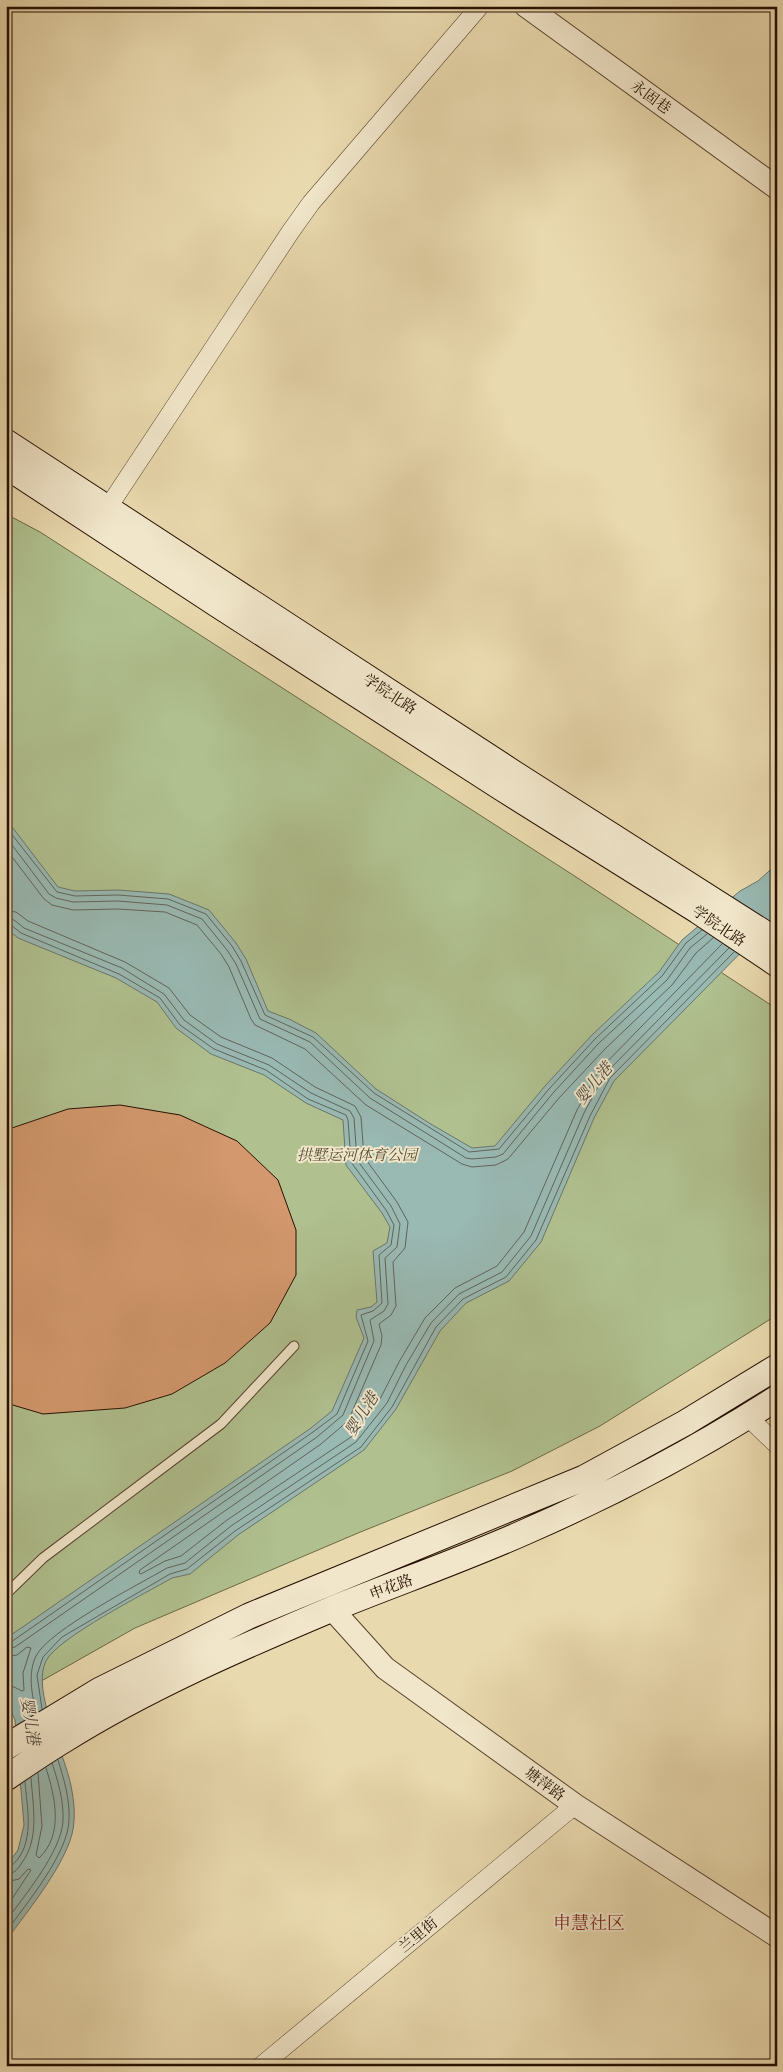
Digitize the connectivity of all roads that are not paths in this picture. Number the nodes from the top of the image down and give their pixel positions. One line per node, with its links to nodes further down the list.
1 (480, 6): 6 (street)
2 (526, 6): 3 (street, 永固巷)
3 (777, 188)
4 (6, 442): 6 (main road, 学院北路)
5 (6, 466): 7 (main road, 学院北路)
6 (107, 509): 7 (main road, 学院北路)
7 (703, 904): 8 (main road, 学院北路)
8 (771, 952)
9 (294, 1346): 14 (lane)
10 (777, 1367): 16 (main road, 申花路)
11 (777, 1398): 12 (main road, 申花路)
12 (748, 1417): 13 (street); 15 (main road, 申花路)
13 (777, 1445)
14 (6, 1594)
15 (332, 1609): 17 (main road, 申花路); 18 (street, 塘萍路)
16 (6, 1747)
17 (6, 1778)
18 (575, 1805): 19 (street, 塘萍路); 20 (street, 兰里街)
19 (777, 1936)
20 (261, 2066)

